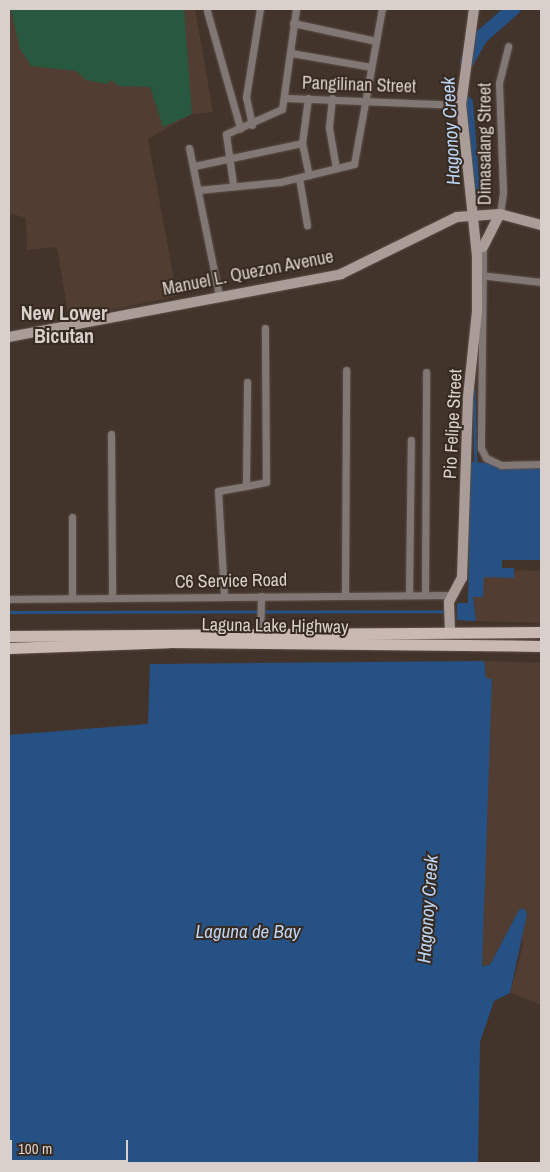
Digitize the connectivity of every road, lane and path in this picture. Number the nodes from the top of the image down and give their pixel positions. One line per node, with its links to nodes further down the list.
1 (260, 9): 16 (street)
2 (296, 9): 6 (street)
3 (382, 9): 7 (street)
4 (474, 9): 15 (main road, Pio Felipe Street)
5 (207, 11): 17 (street)
6 (293, 23): 7 (street); 9 (street)
7 (376, 41): 10 (street)
8 (508, 46): 28 (street, Dimasalang Street)
9 (291, 53): 10 (street); 11 (street)
10 (371, 67): 14 (street)
11 (286, 98): 12 (street, Pangilinan Street); 16 (street)
12 (308, 98): 13 (street, Pangilinan Street); 18 (street)
13 (332, 98): 14 (street, Pangilinan Street); 22 (street)
14 (363, 100): 15 (street, Pangilinan Street); 22 (street)
15 (461, 105): 27 (main road, Pio Felipe Street)
16 (252, 125): 17 (street)
17 (240, 128): 20 (street)
18 (302, 143): 20 (street); 23 (street)
19 (189, 148): 21 (street)
20 (229, 158): 21 (street); 25 (street)
21 (194, 166): 26 (street)
22 (336, 168): 23 (street)
23 (309, 175): 24 (street)
24 (299, 178): 25 (street); 30 (street)
25 (233, 184): 26 (street)
26 (198, 190): 35 (street)
27 (470, 192): 28 (main road, Pio Felipe Street); 29 (main road)
28 (485, 215): 29 (main road, Manuel L. Quezon Avenue); 31 (main road, Manuel L. Quezon Avenue); 32 (main road); 33 (main road, Pio Felipe Street)
29 (457, 217): 35 (main road, Manuel L. Quezon Avenue)
30 (308, 225)
31 (541, 225)
32 (483, 247): 33 (street)
33 (481, 275): 34 (street); 41 (main road, Pio Felipe Street)
34 (541, 282)
35 (219, 295): 37 (main road, Manuel L. Quezon Avenue)
36 (265, 328): 45 (street)
37 (9, 337)
38 (346, 370): 50 (street)
39 (426, 372): 47 (street)
40 (247, 382): 45 (street)
41 (475, 397): 44 (street); 55 (main road, Pio Felipe Street)
42 (111, 434): 52 (street)
43 (411, 440): 48 (street)
44 (541, 464)
45 (246, 486): 49 (street)
46 (72, 517): 51 (street)
47 (425, 593): 48 (street, C6 Service Road); 55 (street, C6 Service Road)
48 (410, 594): 50 (street, C6 Service Road)
49 (224, 595): 52 (street, C6 Service Road); 54 (street, C6 Service Road)
50 (344, 595): 54 (street, C6 Service Road)
51 (72, 597): 52 (street, C6 Service Road); 53 (street, C6 Service Road)
52 (112, 597)
53 (9, 599)
54 (261, 599): 57 (street)
55 (451, 599): 56 (main road, Pio Felipe Street)
56 (450, 627): 57 (main road, Laguna Lake Highway); 58 (main road, Laguna Lake Highway)
57 (260, 632): 59 (main road, Laguna Lake Highway); 60 (main road, Laguna Lake Highway); 61 (main road, Laguna Lake Highway)
58 (541, 632)
59 (9, 636)
60 (541, 646)
61 (9, 648)

